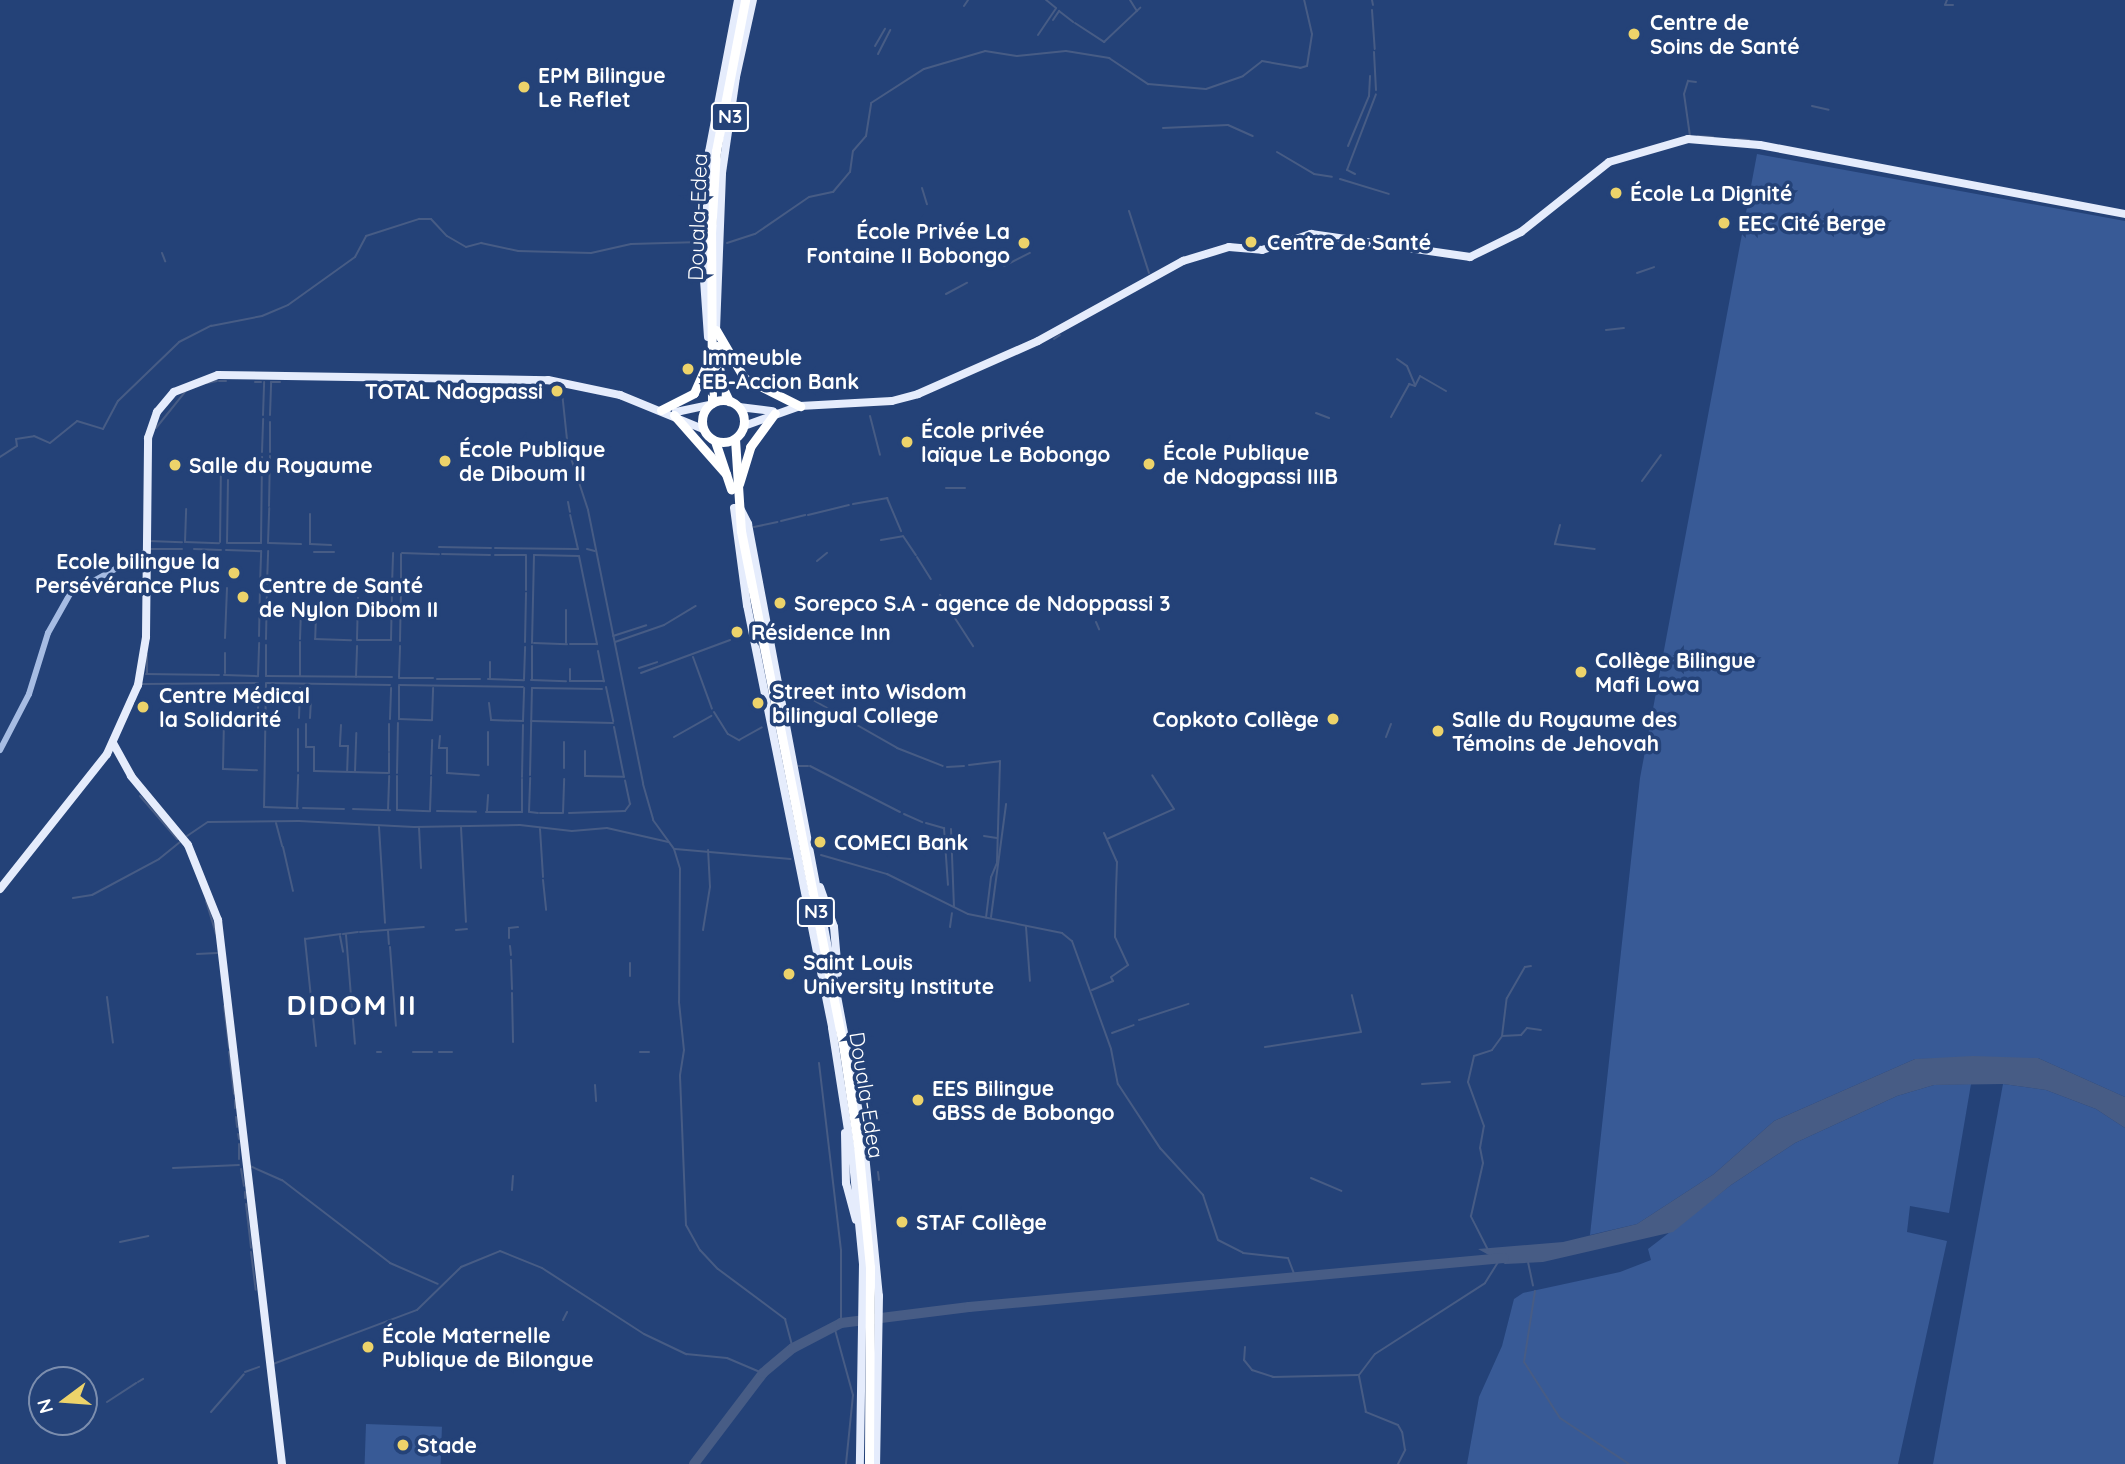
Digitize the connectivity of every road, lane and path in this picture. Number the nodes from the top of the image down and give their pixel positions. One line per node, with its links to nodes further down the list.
1 (738, 0): 7 (main road, N3)
2 (745, 0): 5 (highway, Douala-Edea / N3)
3 (753, 0): 6 (main road, N3)
4 (2125, 214): 10 (main road)
5 (712, 313): 6 (highway, Douala-Edea / N3); 7 (highway, Douala-Edea / N3)
6 (716, 330): 8 (highway, Douala-Edea / N3); 10 (highway)
7 (711, 354): 9 (highway, Douala-Edea / N3); 12 (highway)
8 (729, 401): 9 (highway); 11 (highway)
9 (710, 404): 12 (main road); 15 (highway, N3)
10 (800, 406): 13 (main road)
11 (739, 407): 13 (main road); 14 (highway)
12 (668, 412): 15 (main road); 18 (highway); 20 (main road)
13 (778, 412): 14 (main road); 19 (highway)
14 (744, 426): 16 (highway)
15 (703, 429): 17 (highway, N3)
16 (735, 439): 17 (highway); 19 (highway, Douala-Edea / N3)
17 (715, 442): 18 (highway, Douala-Edea / N3)
18 (728, 477): 19 (highway, Douala-Edea / N3)
19 (737, 503): 24 (main road); 24 (highway, Douala-Edea / N3); 24 (main road)
20 (144, 553): 21 (main road); 22 (street)
21 (113, 744): 23 (main road); 26 (main road)
22 (0, 750)
23 (0, 889)
24 (871, 1296): 25 (highway, Douala-Edea / N3)
25 (872, 1343): 27 (main road); 28 (highway, Douala-Edea / N3); 29 (main road)
26 (282, 1464)
27 (860, 1464)
28 (869, 1464)
29 (876, 1464)

